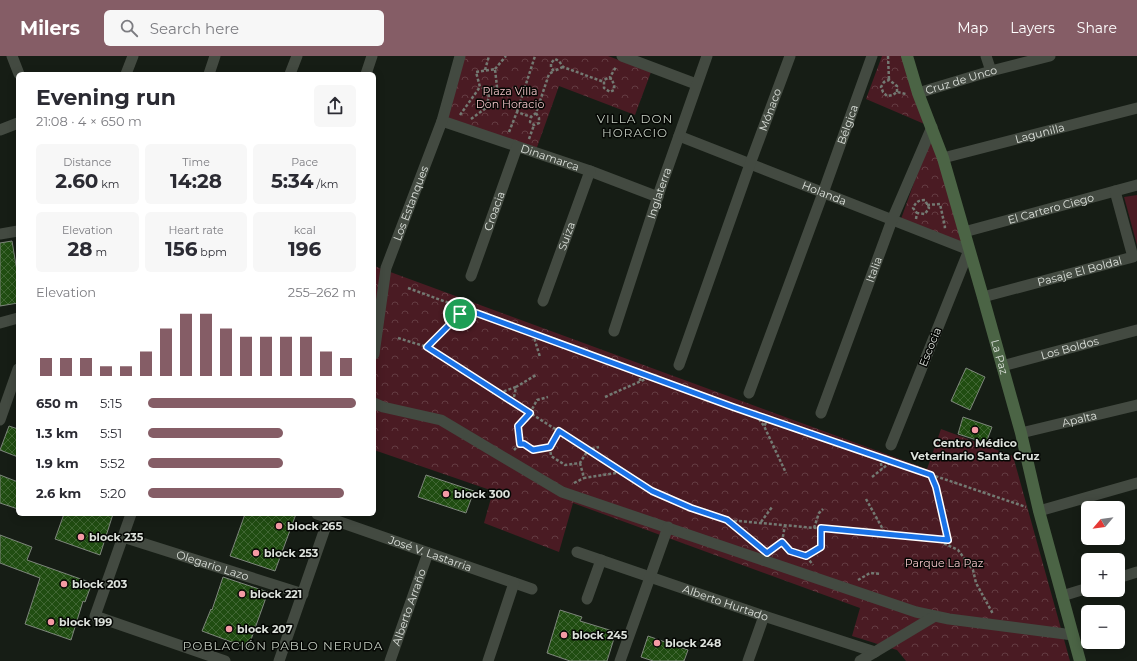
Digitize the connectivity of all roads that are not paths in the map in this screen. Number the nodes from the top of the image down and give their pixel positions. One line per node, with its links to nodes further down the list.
1 (12, 56): 14 (street)
2 (215, 56): 15 (street)
3 (297, 56): 16 (street)
4 (372, 56): 17 (street)
5 (707, 56): 18 (street, Inglaterra)
6 (790, 56): 28 (street, Mónaco)
7 (872, 56): 32 (street, Bélgica)
8 (907, 56): 19 (street, La Paz)
9 (986, 56): 13 (street)
10 (1050, 56): 13 (street, Cruz de Unco)
11 (457, 57): 21 (street, Los Estanques)
12 (626, 57): 18 (street)
13 (991, 71): 19 (street, Cruz de Unco)
14 (18, 72)
15 (210, 72)
16 (291, 72)
17 (367, 72)
18 (696, 84): 25 (street, Inglaterra)
19 (914, 94): 23 (street, La Paz)
20 (1137, 108): 27 (street, Lagunilla)
21 (442, 120): 26 (street, Dinamarca); 46 (street, Los Estanques)
22 (16, 124): 24 (street)
23 (932, 127): 27 (street, La Paz); 34 (street, Italia)
24 (0, 130)
25 (679, 136): 28 (street, Holanda); 33 (street, Inglaterra)
26 (517, 147): 29 (street, Dinamarca); 39 (street, Croacia)
27 (943, 158): 36 (street, La Paz)
28 (750, 164): 32 (street, Holanda); 47 (street, Mónaco)
29 (590, 171): 33 (street, Dinamarca); 41 (street, Suiza)
30 (1137, 185): 31 (street, El Cartero Ciego)
31 (1115, 191): 36 (street, El Cartero Ciego); 40 (street, Pasaje El Boldal)
32 (823, 193): 34 (street, Holanda); 50 (street, Bélgica)
33 (658, 197): 45 (street, Inglaterra)
34 (892, 220): 38 (street, Holanda); 53 (street, Italia)
35 (16, 230): 37 (street)
36 (964, 232): 38 (street, La Paz)
37 (0, 234)
38 (969, 250): 40 (street, La Paz); 56 (street, Escocia)
39 (471, 276)
40 (983, 297): 48 (street, La Paz)
41 (543, 301)
42 (16, 318): 43 (street)
43 (0, 322)
44 (1137, 330): 48 (street, Los Boldos)
45 (614, 331)
46 (376, 340)
47 (680, 365)
48 (1002, 366): 55 (street, La Paz)
49 (16, 375): 54 (street)
50 (749, 393)
51 (376, 404): 61 (street)
52 (1137, 405): 55 (street, Apalta)
53 (821, 413)
54 (0, 420)
55 (1021, 433): 58 (street, La Paz)
56 (891, 445)
57 (1137, 483): 58 (street)
58 (1033, 509): 73 (street, La Paz)
59 (130, 516): 62 (street)
60 (329, 516): 64 (street, José V. Lastarria); 72 (street)
61 (668, 527): 68 (street); 76 (street)
62 (123, 537): 72 (street, Olegario Lazo); 79 (street)
63 (577, 552): 65 (street, Alberto Hurtado)
64 (428, 553): 69 (street, José V. Lastarria); 81 (street, Alberto Arraño)
65 (602, 560): 68 (street, Alberto Hurtado); 74 (street)
66 (1137, 572): 67 (street)
67 (1125, 576)
68 (649, 577): 75 (street, Alberto Hurtado); 83 (street)
69 (514, 583): 70 (street, José V. Lastarria); 82 (street)
70 (532, 589)
71 (1081, 590): 73 (street)
72 (303, 594): 80 (street)
73 (1062, 596): 77 (street, La Paz)
74 (587, 599)
75 (764, 616): 78 (street, Alberto Hurtado); 84 (street)
76 (935, 616): 77 (street); 78 (street)
77 (1073, 635): 86 (street, La Paz)
78 (875, 652): 85 (street)
79 (225, 661)
80 (279, 661)
81 (390, 661)
82 (488, 661)
83 (620, 661)
84 (748, 661)
85 (860, 661)
86 (1080, 661)

